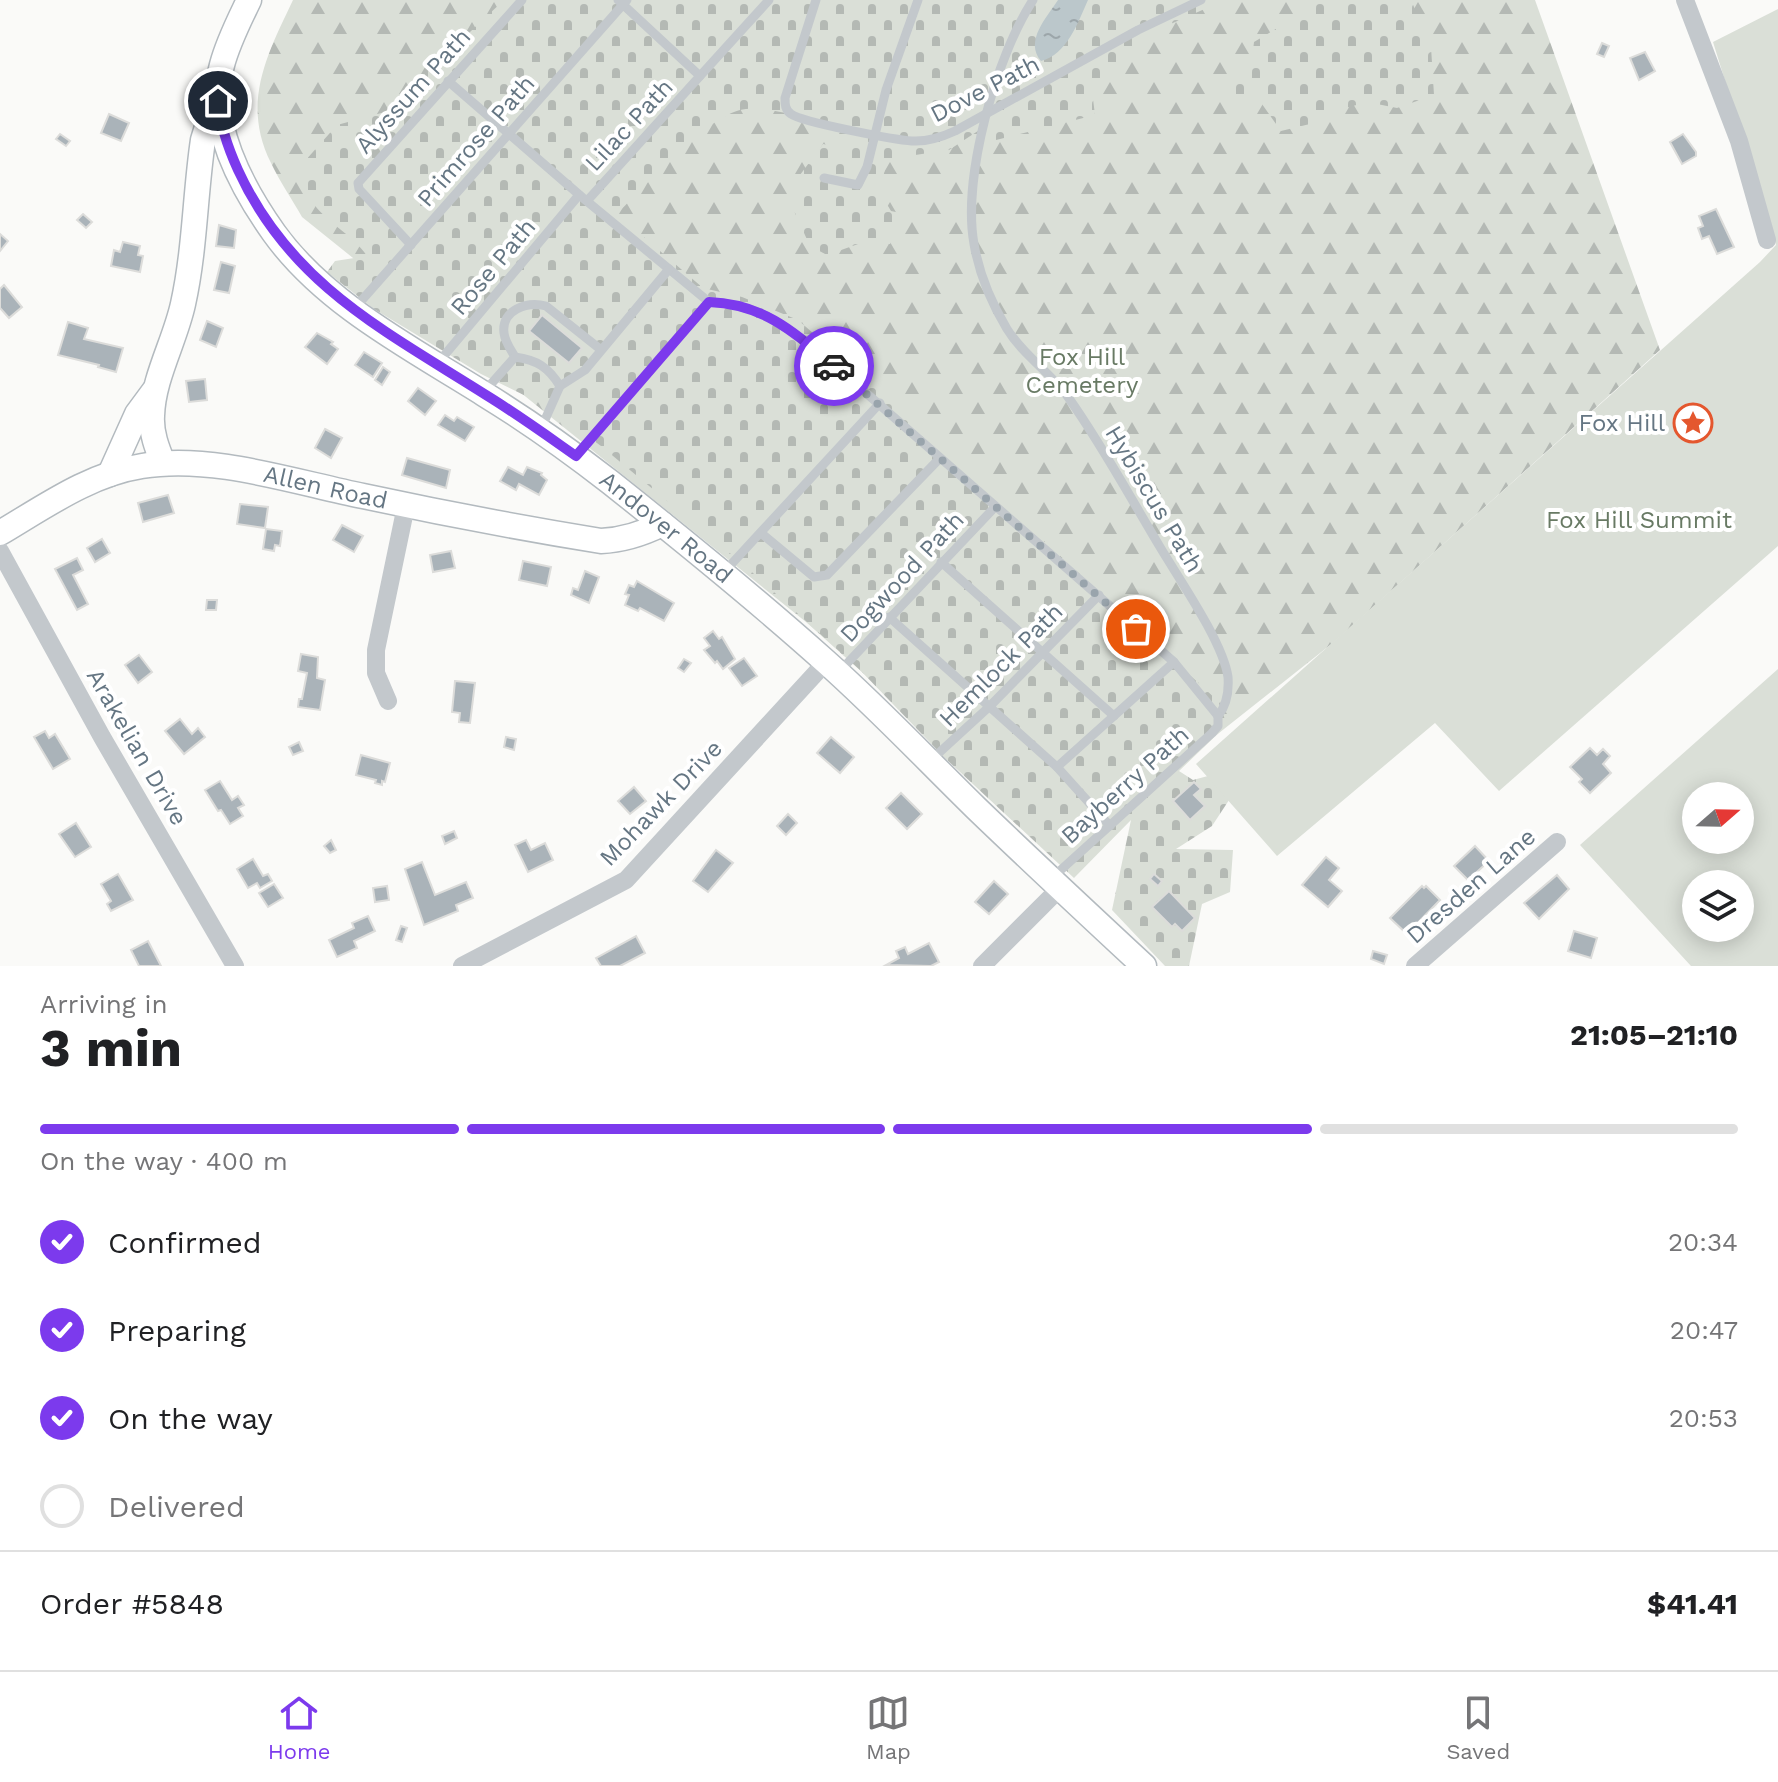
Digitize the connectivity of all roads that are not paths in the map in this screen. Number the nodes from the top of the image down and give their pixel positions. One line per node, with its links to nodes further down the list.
1 (249, 0): 13 (main road, Andover Road)
2 (522, 0): 11 (lane, Alyssum Path)
3 (769, 0): 10 (lane, Lilac Path)
4 (816, 0): 14 (lane, Dove Path)
5 (918, 0): 14 (lane)
6 (1033, 0): 12 (lane, Hybiscus Path)
7 (1201, 0): 12 (lane, Dove Path)
8 (1685, 0): 18 (street)
9 (623, 2): 10 (lane, Lilac Path); 15 (lane, Primrose Path)
10 (700, 76): 17 (lane, Lilac Path)
11 (448, 81): 15 (lane); 19 (lane, Alyssum Path)
12 (985, 112): 14 (lane, Dove Path); 51 (lane, Hybiscus Path)
13 (219, 113): 22 (main road, Andover Road); 27 (main road)
14 (874, 133): 16 (lane)
15 (509, 134): 17 (lane); 19 (lane, Primrose Path)
16 (824, 178)
17 (583, 198): 20 (lane); 25 (lane, Rose Path)
18 (1767, 240)
19 (411, 245): 22 (lane, Primrose Path)
20 (669, 269): 21 (lane); 23 (lane)
21 (709, 302): 29 (lane); 31 (lane)
22 (354, 309): 25 (main road, Andover Road)
23 (600, 349): 24 (lane); 26 (lane)
24 (515, 357): 26 (lane); 28 (lane)
25 (437, 364): 28 (main road, Andover Road)
26 (560, 386): 30 (lane)
27 (156, 389): 33 (main road); 34 (main road)
28 (483, 393): 30 (main road, Andover Road)
29 (880, 403): 32 (lane); 39 (lane)
30 (540, 431): 31 (main road, Andover Road)
31 (576, 456): 37 (main road, Andover Road)
32 (940, 458): 36 (lane); 39 (lane)
33 (163, 463): 34 (main road, Allen Road); 35 (main road, Allen Road)
34 (110, 474): 38 (main road, Allen Road)
35 (406, 506): 37 (main road, Allen Road); 48 (street)
36 (995, 507): 41 (lane, Dogwood Path); 43 (lane)
37 (662, 524): 42 (main road, Andover Road)
38 (0, 533)
39 (761, 533): 42 (lane)
40 (0, 551): 57 (street, Arakelian Drive)
41 (941, 562): 44 (lane, Dogwood Path); 45 (lane)
42 (722, 574): 47 (main road, Andover Road)
43 (1099, 595): 45 (lane, Hemlock Path); 46 (lane)
44 (889, 617): 47 (lane, Dogwood Path); 49 (lane)
45 (1043, 652): 49 (lane, Hemlock Path); 50 (lane)
46 (1174, 662): 50 (lane); 51 (lane)
47 (832, 667): 52 (main road, Andover Road); 58 (street, Mohawk Drive)
48 (388, 701)
49 (990, 706): 52 (lane, Hemlock Path); 53 (lane)
50 (1114, 716): 53 (lane)
51 (1218, 716): 54 (lane, Bayberry Path)
52 (929, 762): 56 (main road, Andover Road)
53 (1057, 767): 54 (lane)
54 (1110, 826): 56 (lane, Bayberry Path)
55 (1557, 842): 61 (street, Dresden Lane)
56 (1055, 883): 59 (street); 60 (main road, Andover Road)
57 (235, 966)
58 (462, 966)
59 (982, 966)
60 (1144, 966)
61 (1415, 966)

